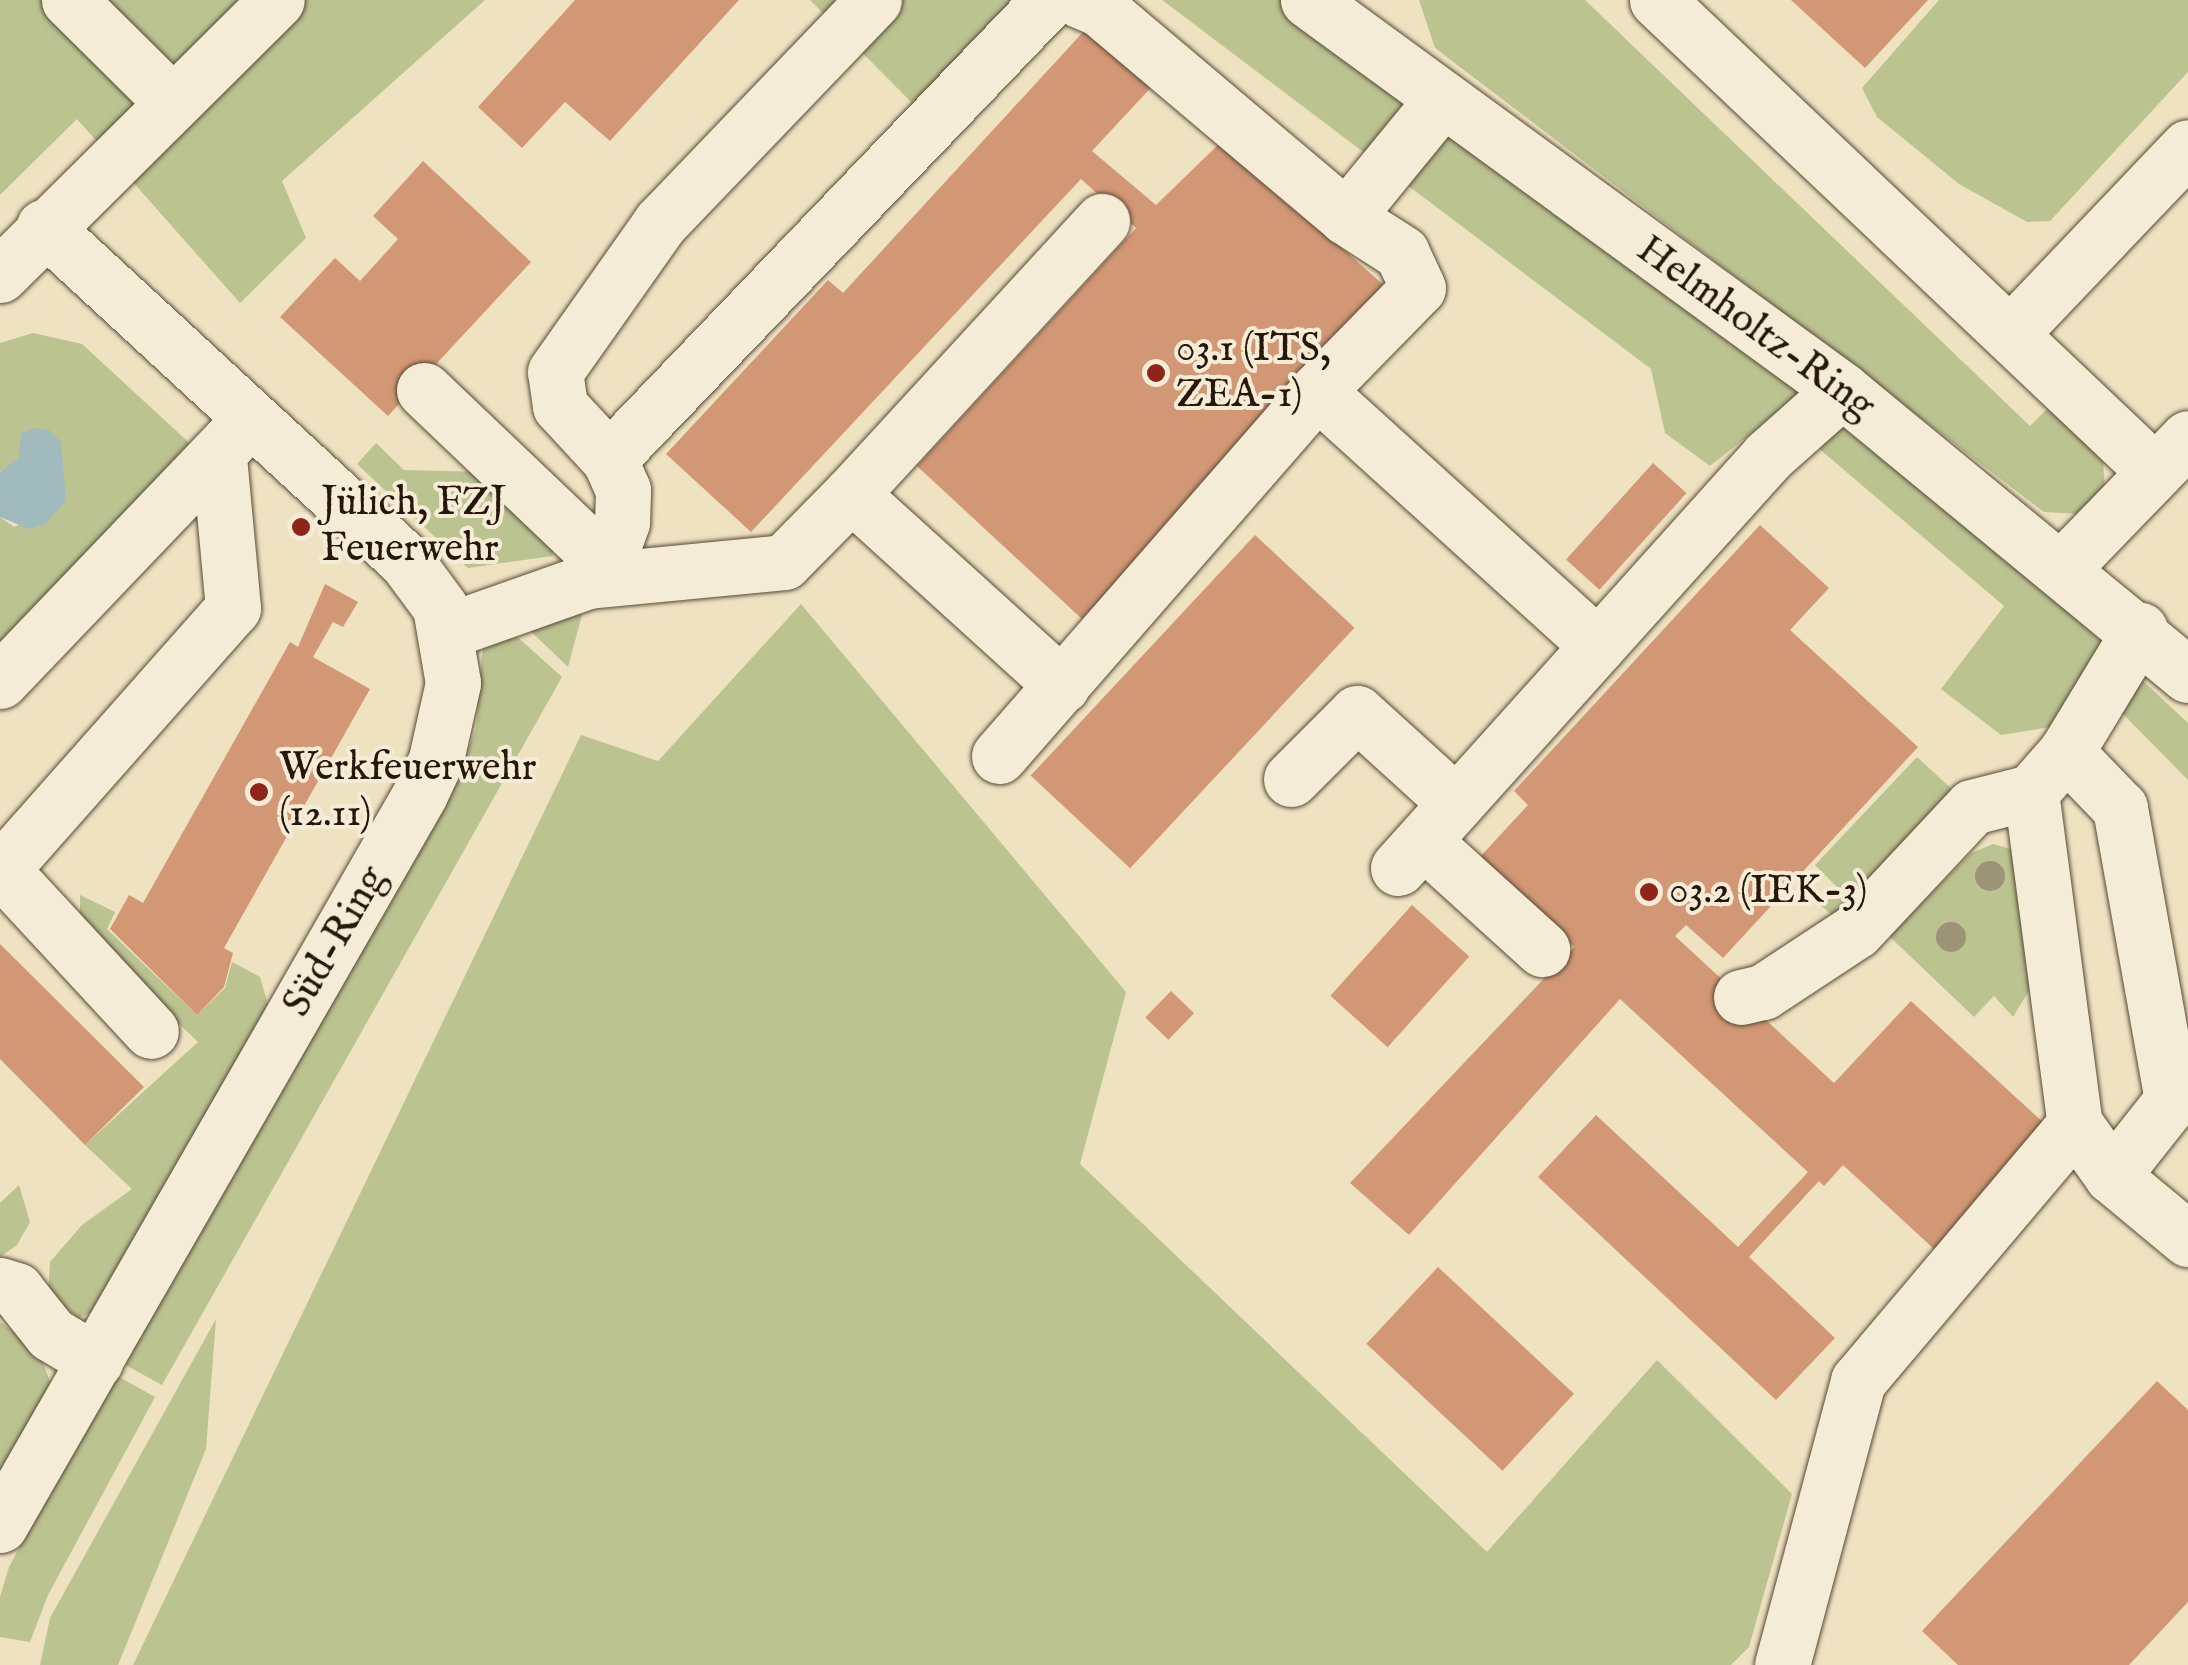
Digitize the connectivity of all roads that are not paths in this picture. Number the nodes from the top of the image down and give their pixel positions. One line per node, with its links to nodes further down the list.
1 (69, 0): 9 (street)
2 (277, 0): 9 (street)
3 (874, 0): 21 (street)
4 (1049, 0): 21 (street)
5 (1078, 0): 11 (street)
6 (1657, 0): 15 (street)
7 (1331, 7): 8 (street, Helmholtz-Ring)
8 (1441, 101): 11 (street); 17 (street, Helmholtz-Ring)
9 (172, 102): 13 (street)
10 (2188, 147): 15 (street)
11 (1346, 217): 18 (street)
12 (1102, 221): 22 (street)
13 (44, 227): 14 (street); 19 (street, Süd-Ring)
14 (0, 275)
15 (2010, 334): 20 (street)
16 (424, 390): 24 (street)
17 (1842, 390): 23 (street, Helmholtz-Ring); 27 (street)
18 (1317, 392): 27 (street); 30 (street)
19 (233, 436): 26 (street, Süd-Ring); 29 (street); 36 (street)
20 (2172, 455): 23 (street)
21 (609, 459): 24 (street)
22 (851, 494): 24 (street); 30 (street)
23 (2064, 566): 25 (street, Helmholtz-Ring)
24 (597, 572): 26 (street)
25 (2140, 630): 28 (street, Helmholtz-Ring); 31 (street)
26 (447, 631): 44 (street, Süd-Ring)
27 (1598, 646): 35 (street)
28 (2188, 675)
29 (0, 681)
30 (1062, 685): 32 (street)
31 (2066, 752): 34 (street); 41 (street)
32 (999, 756)
33 (1291, 779): 35 (street)
34 (2031, 792): 38 (street); 40 (street)
35 (1426, 838): 37 (street)
36 (1, 869): 39 (street)
37 (1542, 949)
38 (1741, 997)
39 (151, 1031)
40 (2074, 1124): 41 (street); 46 (street)
41 (2112, 1176): 42 (street)
42 (2188, 1239)
43 (0, 1286): 44 (street)
44 (96, 1361): 45 (street, Süd-Ring)
45 (0, 1525)
46 (1782, 1665)

